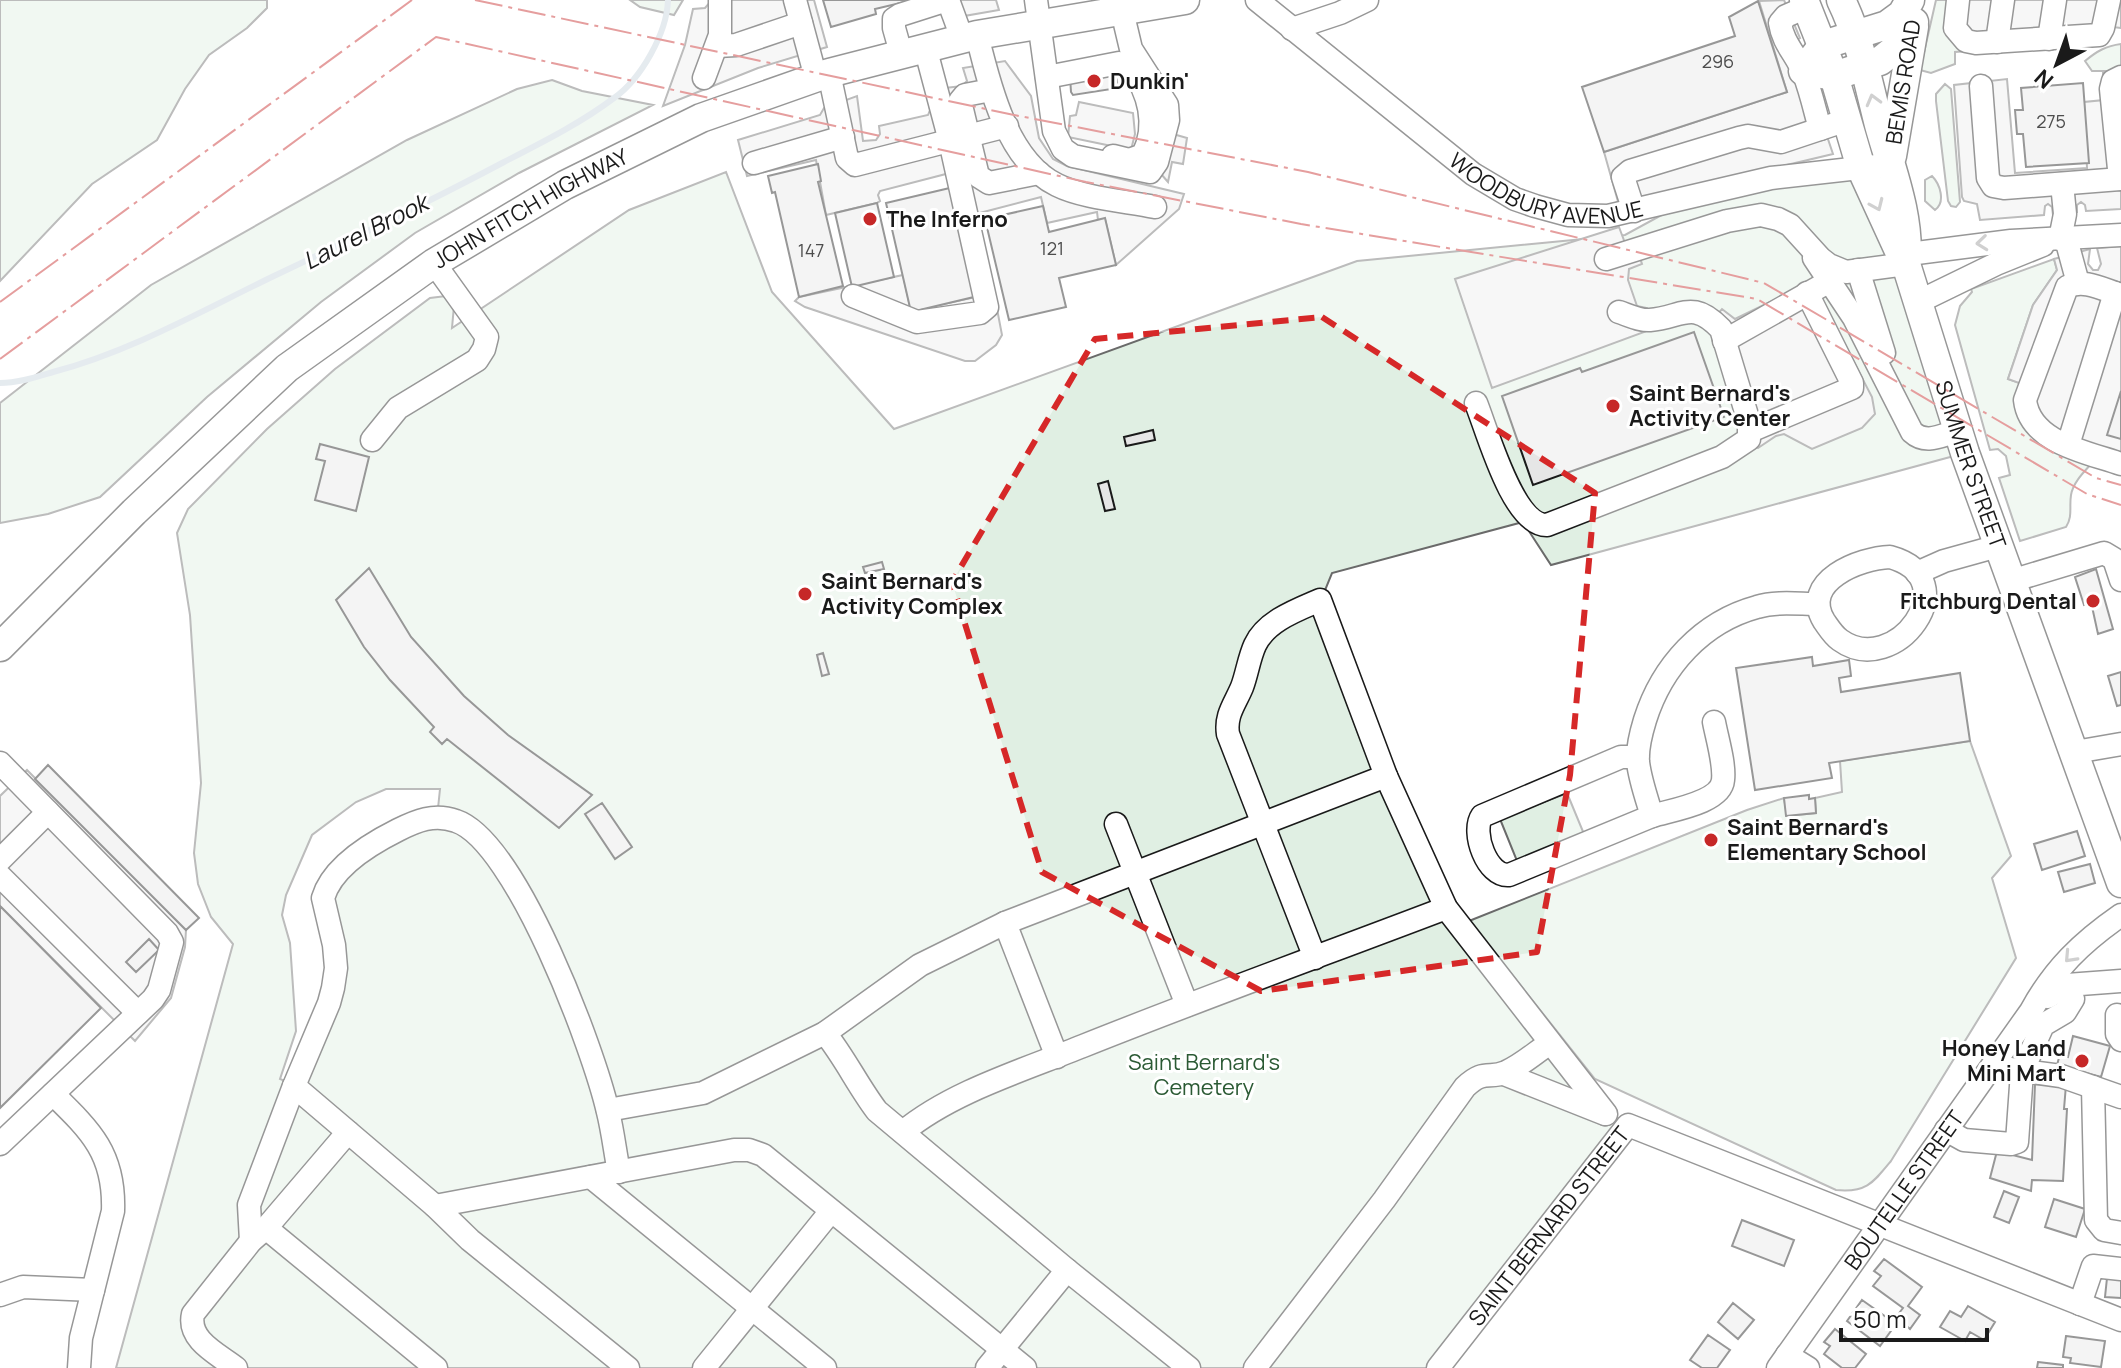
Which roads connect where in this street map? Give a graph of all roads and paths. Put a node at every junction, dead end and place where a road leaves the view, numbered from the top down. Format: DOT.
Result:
graph roads {
  1 [pos="720,0"];
  2 [pos="795,0"];
  3 [pos="948,0"];
  4 [pos="1185,0"];
  5 [pos="1257,0"];
  6 [pos="1367,0"];
  7 [pos="1841,0"];
  8 [pos="1958,0"];
  9 [pos="2003,0"];
  10 [pos="2055,0"];
  11 [pos="2109,0"];
  12 [pos="1806,3"];
  13 [pos="1913,7"];
  14 [pos="1091,8"];
  15 [pos="1122,11"];
  16 [pos="1038,12"];
  17 [pos="801,23"];
  18 [pos="1292,29"];
  19 [pos="1856,35"];
  20 [pos="969,36"];
  21 [pos="2049,39"];
  22 [pos="1997,42"];
  23 [pos="1823,45"];
  24 [pos="717,46"];
  25 [pos="913,50"];
  26 [pos="1133,52"];
  27 [pos="1864,66"];
  28 [pos="1046,71"];
  29 [pos="1803,71"];
  30 [pos="822,76"];
  31 [pos="1834,76"];
  32 [pos="2121,77"];
  33 [pos="704,78"];
  34 [pos="1981,86"];
  35 [pos="991,90"];
  36 [pos="1847,120"];
  37 [pos="1053,124"];
  38 [pos="1007,126"];
  39 [pos="1820,129"];
  40 [pos="843,137"];
  41 [pos="959,139"];
  42 [pos="754,163"];
  43 [pos="1890,165"];
  44 [pos="1861,168"];
  45 [pos="1039,173"];
  46 [pos="2120,179"];
  47 [pos="2062,184"];
  48 [pos="1155,207"];
  49 [pos="1634,211"];
  50 [pos="2121,235"];
  51 [pos="2063,239"];
  52 [pos="1905,258"];
  53 [pos="1606,259"];
  54 [pos="434,263"];
  55 [pos="1844,274"];
  56 [pos="2078,283"];
  57 [pos="1807,293"];
  58 [pos="2118,294"];
  59 [pos="853,296"];
  60 [pos="1918,302"];
  61 [pos="1619,312"];
  62 [pos="1724,341"];
  63 [pos="1476,403"];
  64 [pos="1900,407"];
  65 [pos="1750,431"];
  66 [pos="1958,431"];
  67 [pos="372,440"];
  68 [pos="2068,445"];
  69 [pos="2121,464"];
  70 [pos="1998,546"];
  71 [pos="1917,573"];
  72 [pos="2121,580"];
  73 [pos="2011,581"];
  74 [pos="1818,604"];
  75 [pos="0,647"];
  76 [pos="1714,722"];
  77 [pos="2121,744"];
  78 [pos="2075,752"];
  79 [pos="1638,757"];
  80 [pos="0,763"];
  81 [pos="1386,776"];
  82 [pos="48,812"];
  83 [pos="1652,816"];
  84 [pos="1116,824"];
  85 [pos="1264,824"];
  86 [pos="0,860"];
  87 [pos="1136,873"];
  88 [pos="0,876"];
  89 [pos="2121,883"];
  90 [pos="1446,908"];
  91 [pos="2121,915"];
  92 [pos="1005,923"];
  93 [pos="1315,958"];
  94 [pos="2121,981"];
  95 [pos="2073,999"];
  96 [pos="1187,1005"];
  97 [pos="138,1013"];
  98 [pos="2117,1015"];
  99 [pos="2039,1016"];
  100 [pos="825,1033"];
  101 [pos="2121,1040"];
  102 [pos="1550,1043"];
  103 [pos="1057,1057"];
  104 [pos="1996,1061"];
  105 [pos="2022,1072"];
  106 [pos="1504,1074"];
  107 [pos="294,1086"];
  108 [pos="2093,1087"];
  109 [pos="53,1094"];
  110 [pos="2121,1097"];
  111 [pos="608,1110"];
  112 [pos="1606,1114"];
  113 [pos="1628,1125"];
  114 [pos="1946,1130"];
  115 [pos="348,1132"];
  116 [pos="903,1132"];
  117 [pos="0,1144"];
  118 [pos="619,1172"];
  119 [pos="591,1177"];
  120 [pos="435,1206"];
  121 [pos="831,1211"];
  122 [pos="1878,1225"];
  123 [pos="2121,1233"];
  124 [pos="259,1235"];
  125 [pos="2121,1269"];
  126 [pos="1067,1270"];
  127 [pos="93,1290"];
  128 [pos="0,1295"];
  129 [pos="2080,1304"];
  130 [pos="752,1310"];
  131 [pos="2121,1320"];
  132 [pos="1002,1350"];
  133 [pos="1783,1361"];
  134 [pos="79,1368"];
  135 [pos="236,1368"];
  136 [pos="436,1368"];
  137 [pos="628,1368"];
  138 [pos="704,1368"];
  139 [pos="825,1368"];
  140 [pos="987,1368"];
  141 [pos="1025,1368"];
  142 [pos="1189,1368"];
  143 [pos="1255,1368"];
  144 [pos="1438,1368"];
  145 [pos="1808,1368"];
  1 -- 24 [label="street"];
  2 -- 17 [label="street"];
  3 -- 20 [label="street"];
  3 -- 25 [label="street"];
  4 -- 15 [label="main road, JOHN FITCH HIGHWAY"];
  5 -- 18 [label="street, WOODBURY AVENUE"];
  6 -- 18 [label="street"];
  7 -- 19 [label="main road, SUMMER STREET"];
  8 -- 22 [label="street"];
  9 -- 22 [label="street"];
  10 -- 21 [label="street"];
  11 -- 21 [label="street"];
  12 -- 23 [label="main road"];
  12 -- 29 [label="street"];
  13 -- 19 [label="main road, BEMIS ROAD"];
  13 -- 27 [label="main road"];
  13 -- 43 [label="main road, BEMIS ROAD"];
  14 -- 15 [label="main road, JOHN FITCH HIGHWAY"];
  14 -- 16 [label="main road, JOHN FITCH HIGHWAY"];
  15 -- 26 [label="street"];
  16 -- 20 [label="main road, JOHN FITCH HIGHWAY"];
  16 -- 28 [label="street"];
  17 -- 24 [label="street"];
  17 -- 30 [label="street"];
  18 -- 49 [label="street, WOODBURY AVENUE"];
  19 -- 23 [label="main road, BEMIS ROAD"];
  19 -- 27 [label="main road, SUMMER STREET"];
  20 -- 25 [label="main road, JOHN FITCH HIGHWAY"];
  20 -- 35 [label="street"];
  21 -- 22 [label="street"];
  23 -- 29 [label="main road"];
  23 -- 31 [label="main road"];
  24 -- 33 [label="street"];
  25 -- 30 [label="main road, JOHN FITCH HIGHWAY"];
  25 -- 41 [label="street"];
  26 -- 28 [label="street"];
  26 -- 37 [label="street"];
  27 -- 31 [label="main road"];
  43 -- 27 [label="main road, SUMMER STREET, one-way"];
  28 -- 37 [label="street"];
  28 -- 37 [label="street"];
  29 -- 31 [label="main road"];
  29 -- 39 [label="street"];
  30 -- 40 [label="street"];
  30 -- 54 [label="main road, JOHN FITCH HIGHWAY"];
  31 -- 36 [label="main road"];
  32 -- 46 [label="street"];
  34 -- 47 [label="street"];
  35 -- 38 [label="street"];
  35 -- 41 [label="street"];
  36 -- 39 [label="street"];
  36 -- 44 [label="main road"];
  38 -- 41 [label="street"];
  38 -- 45 [label="street"];
  39 -- 49 [label="street"];
  40 -- 41 [label="street"];
  40 -- 42 [label="street"];
  41 -- 45 [label="street"];
  41 -- 59 [label="street"];
  43 -- 44 [label="street, WOODBURY AVENUE"];
  43 -- 52 [label="main road, SUMMER STREET"];
  44 -- 49 [label="street, WOODBURY AVENUE"];
  44 -- 52 [label="main road, one-way"];
  45 -- 48 [label="street"];
  46 -- 47 [label="street"];
  47 -- 51 [label="street"];
  50 -- 51 [label="street"];
  51 -- 52 [label="street, one-way"];
  51 -- 56 [label="street"];
  51 -- 60 [label="street"];
  52 -- 55 [label="street"];
  52 -- 60 [label="main road, SUMMER STREET"];
  53 -- 55 [label="street"];
  54 -- 67 [label="street"];
  54 -- 75 [label="main road, JOHN FITCH HIGHWAY"];
  55 -- 57 [label="street"];
  55 -- 64 [label="street"];
  55 -- 64 [label="street"];
  56 -- 58 [label="street"];
  56 -- 68 [label="street"];
  57 -- 62 [label="street"];
  57 -- 65 [label="street"];
  58 -- 68 [label="street"];
  60 -- 66 [label="main road, SUMMER STREET"];
  61 -- 62 [label="street"];
  62 -- 65 [label="street"];
  63 -- 65 [label="street"];
  64 -- 66 [label="street"];
  66 -- 70 [label="main road, SUMMER STREET"];
  68 -- 69 [label="street"];
  70 -- 71 [label="street"];
  70 -- 73 [label="main road, SUMMER STREET"];
  71 -- 74 [label="street"];
  71 -- 74 [label="street"];
  72 -- 73 [label="street"];
  73 -- 78 [label="main road, SUMMER STREET"];
  74 -- 79 [label="street"];
  76 -- 83 [label="street"];
  77 -- 78 [label="street"];
  78 -- 89 [label="main road, SUMMER STREET"];
  79 -- 83 [label="street"];
  79 -- 83 [label="street"];
  80 -- 82 [label="street"];
  81 -- 85 [label="street"];
  81 -- 85 [label="street"];
  81 -- 90 [label="street"];
  82 -- 86 [label="street"];
  82 -- 97 [label="street"];
  84 -- 87 [label="street"];
  85 -- 87 [label="street"];
  85 -- 93 [label="street"];
  87 -- 92 [label="street"];
  87 -- 96 [label="street"];
  88 -- 97 [label="street"];
  90 -- 93 [label="street"];
  90 -- 102 [label="street"];
  91 -- 99 [label="street, BOUTELLE STREET, one-way"];
  92 -- 100 [label="street"];
  92 -- 103 [label="street"];
  93 -- 96 [label="street"];
  94 -- 99 [label="street, BOUTELLE STREET"];
  95 -- 99 [label="street"];
  96 -- 103 [label="street"];
  97 -- 109 [label="street"];
  98 -- 101 [label="street"];
  99 -- 104 [label="street, BOUTELLE STREET"];
  99 -- 105 [label="street"];
  100 -- 111 [label="street"];
  100 -- 116 [label="street"];
  102 -- 106 [label="street"];
  102 -- 112 [label="street"];
  103 -- 116 [label="street"];
  104 -- 105 [label="street"];
  104 -- 114 [label="street, BOUTELLE STREET"];
  105 -- 108 [label="street"];
  105 -- 114 [label="street"];
  106 -- 112 [label="street"];
  106 -- 143 [label="street"];
  107 -- 111 [label="street"];
  107 -- 115 [label="street"];
  107 -- 124 [label="street"];
  108 -- 110 [label="street"];
  108 -- 123 [label="street"];
  109 -- 117 [label="street"];
  109 -- 127 [label="street"];
  111 -- 118 [label="street"];
  112 -- 113 [label="street"];
  113 -- 122 [label="street, SAINT BERNARD STREET"];
  113 -- 144 [label="street, SAINT BERNARD STREET"];
  114 -- 122 [label="street, BOUTELLE STREET"];
  115 -- 120 [label="street"];
  115 -- 124 [label="street"];
  116 -- 126 [label="street"];
  118 -- 119 [label="street"];
  118 -- 121 [label="street"];
  119 -- 120 [label="street"];
  119 -- 130 [label="street"];
  120 -- 137 [label="street"];
  121 -- 130 [label="street"];
  121 -- 132 [label="street"];
  122 -- 129 [label="street, SAINT BERNARD STREET"];
  122 -- 133 [label="street, BOUTELLE STREET"];
  124 -- 135 [label="street"];
  124 -- 136 [label="street"];
  125 -- 129 [label="street"];
  126 -- 132 [label="street"];
  126 -- 142 [label="street"];
  127 -- 128 [label="street"];
  127 -- 134 [label="street"];
  129 -- 131 [label="street, SAINT BERNARD STREET"];
  130 -- 138 [label="street"];
  130 -- 139 [label="street"];
  132 -- 140 [label="street"];
  132 -- 141 [label="street"];
  133 -- 145 [label="street"];
}
